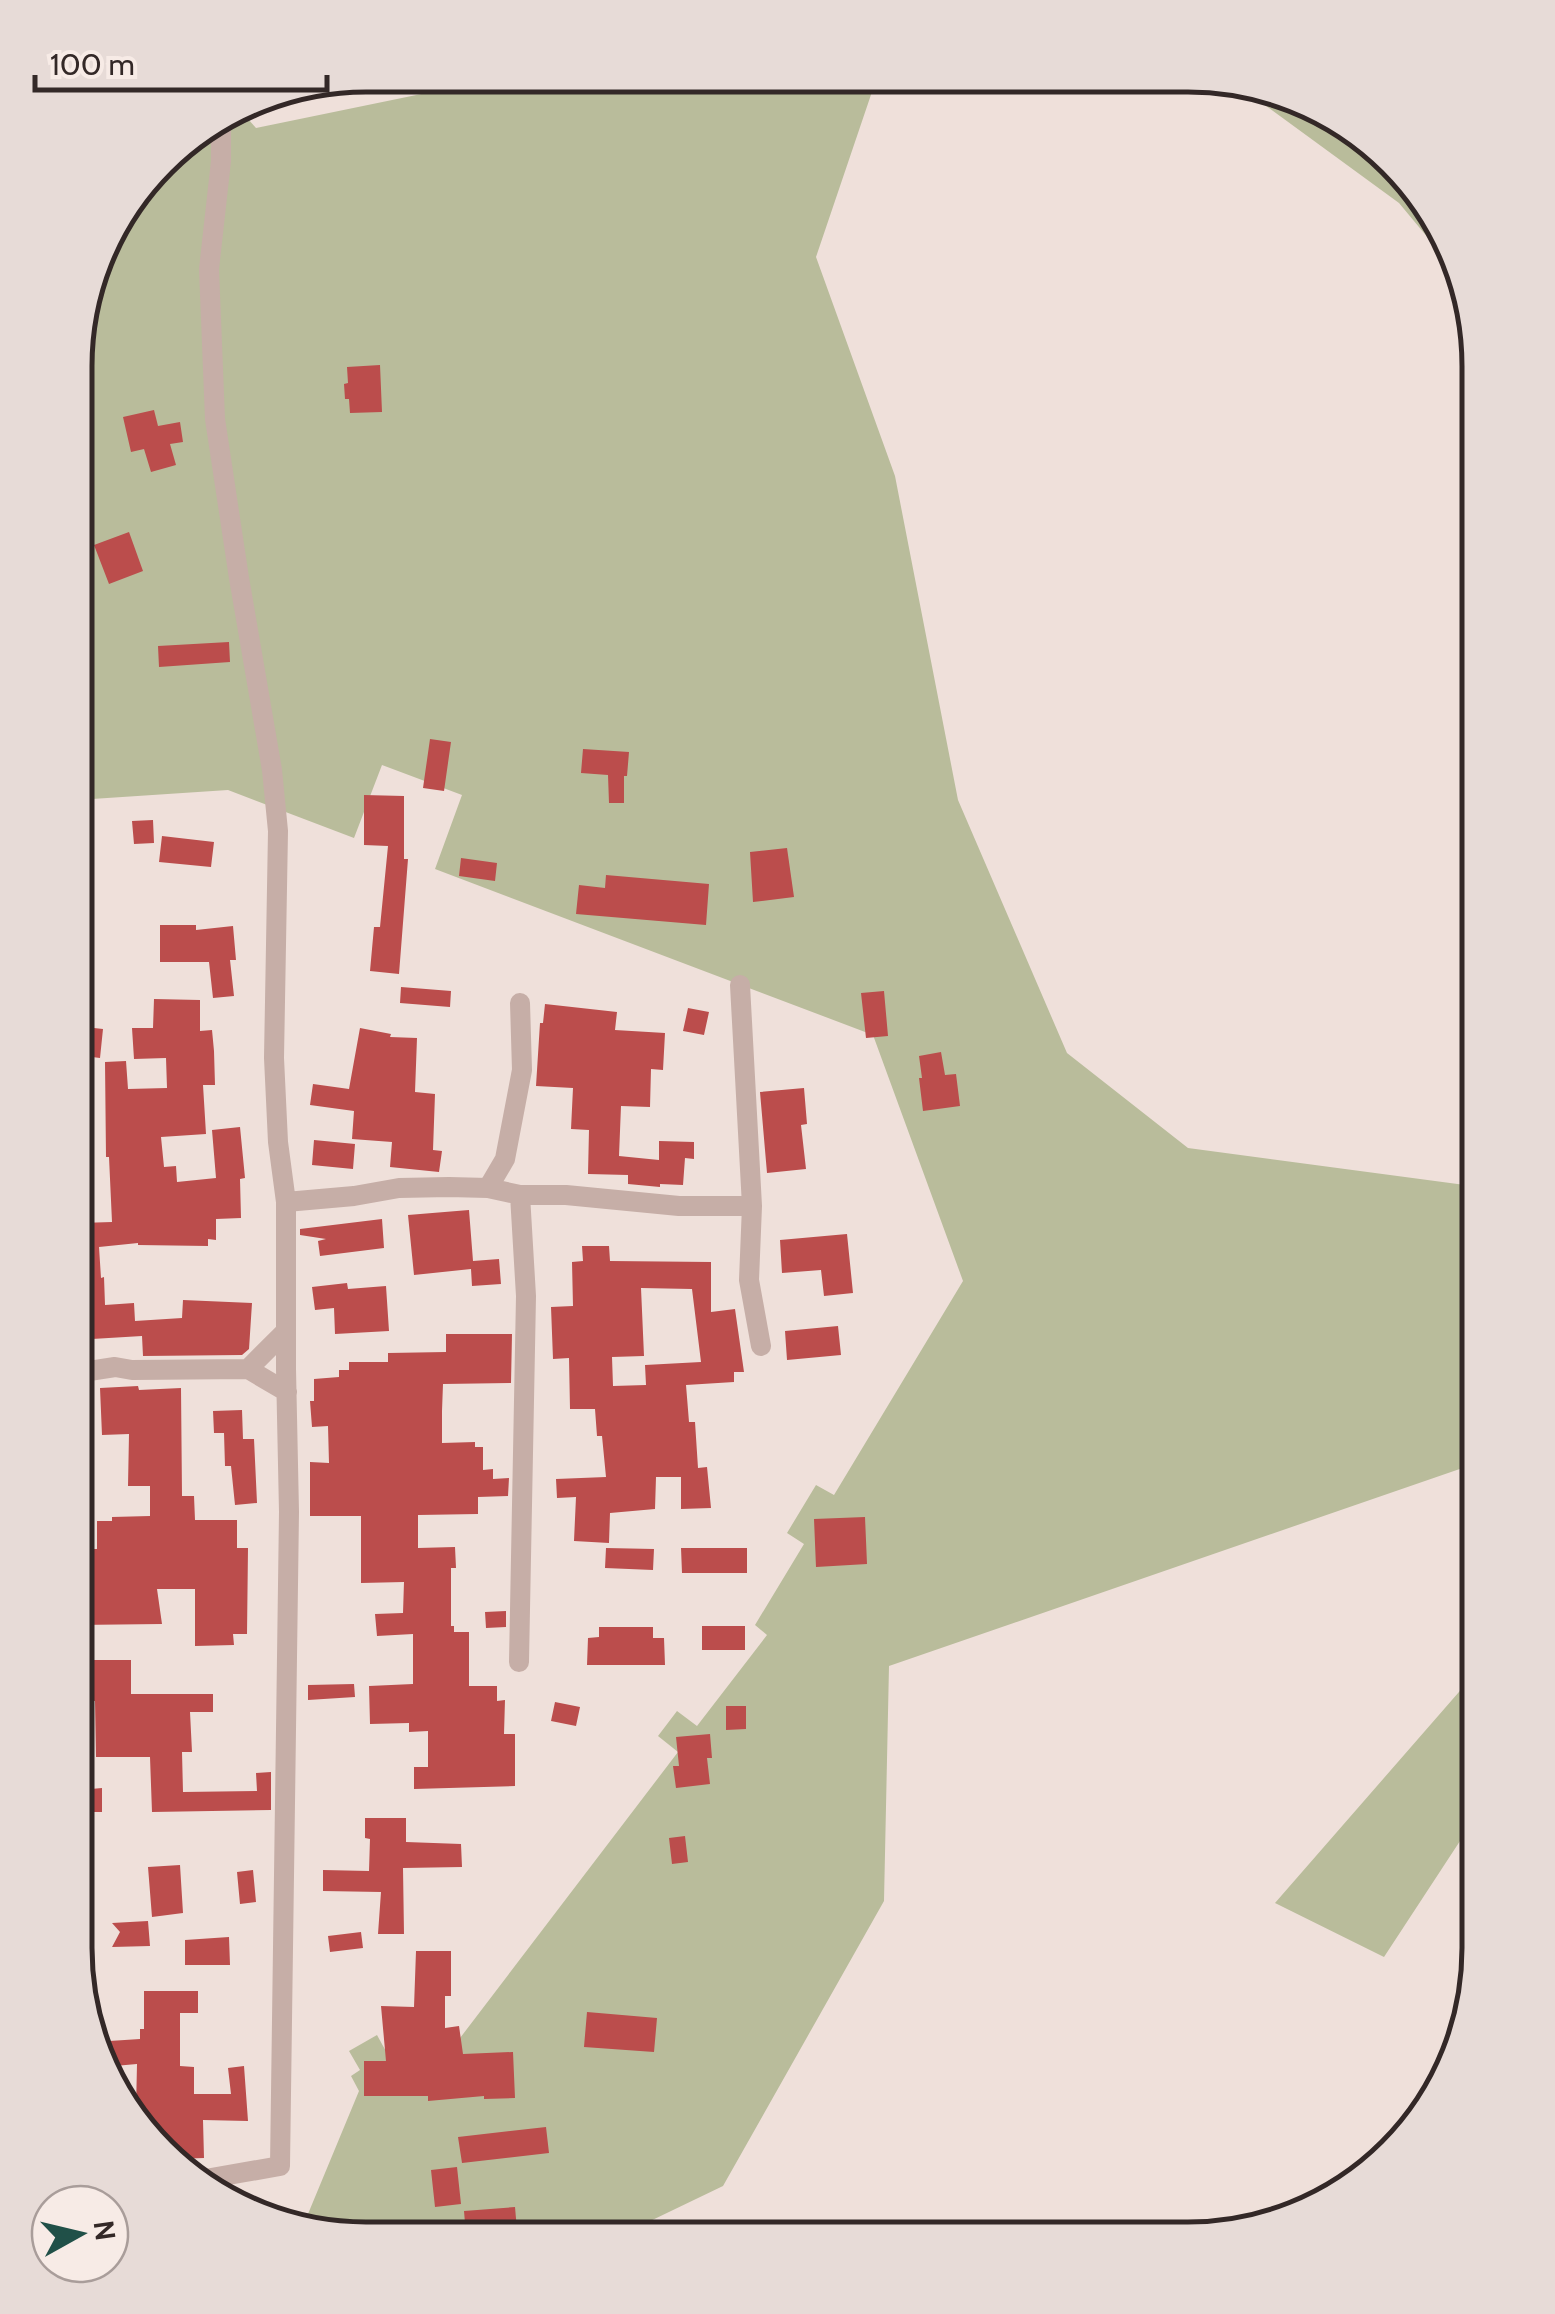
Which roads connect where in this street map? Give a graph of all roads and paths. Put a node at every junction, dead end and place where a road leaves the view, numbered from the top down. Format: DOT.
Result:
graph roads {
  1 [pos="221,135"];
  2 [pos="740,985"];
  3 [pos="520,1003"];
  4 [pos="488,1188"];
  5 [pos="520,1195"];
  6 [pos="286,1202"];
  7 [pos="752,1206"];
  8 [pos="286,1331"];
  9 [pos="761,1346"];
  10 [pos="248,1369"];
  11 [pos="92,1371"];
  12 [pos="287,1392"];
  13 [pos="519,1662"];
  14 [pos="218,2177"];
  1 -- 6 [label="street"];
  2 -- 7 [label="street"];
  3 -- 4 [label="street"];
  4 -- 5 [label="street"];
  4 -- 6 [label="street"];
  5 -- 7 [label="street"];
  5 -- 13 [label="street"];
  6 -- 8 [label="street"];
  7 -- 9 [label="street"];
  8 -- 10 [label="street"];
  8 -- 12 [label="street"];
  10 -- 11 [label="street"];
  10 -- 12 [label="street"];
  12 -- 14 [label="street"];
}
